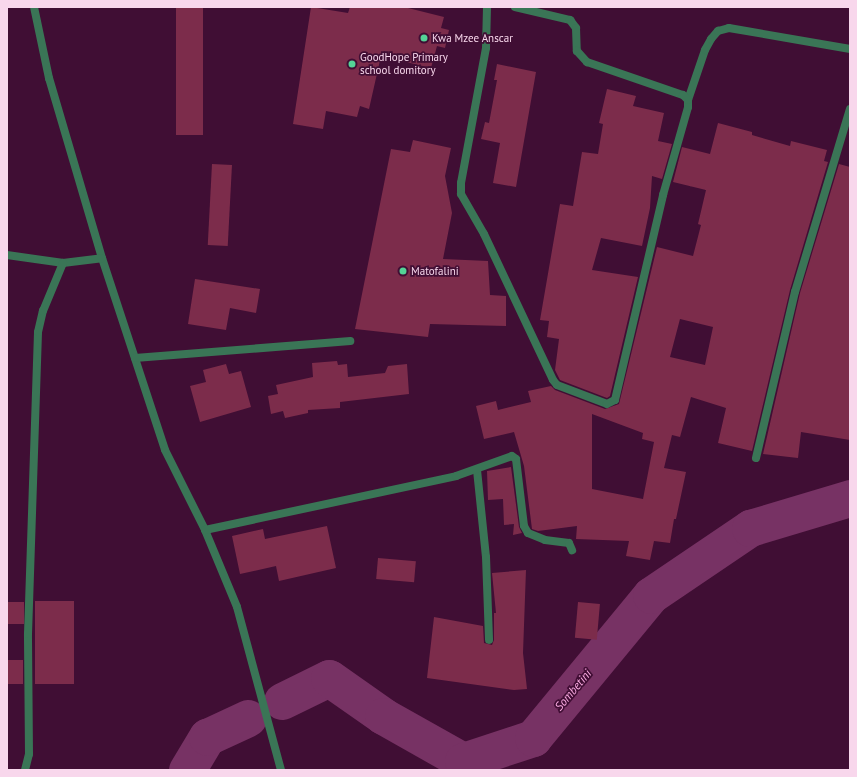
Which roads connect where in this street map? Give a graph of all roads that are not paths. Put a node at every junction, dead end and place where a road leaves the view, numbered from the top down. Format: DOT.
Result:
graph roads {
  1 [pos="34,7"];
  2 [pos="487,7"];
  3 [pos="515,7"];
  4 [pos="850,49"];
  5 [pos="688,100"];
  6 [pos="850,109"];
  7 [pos="7,255"];
  8 [pos="102,258"];
  9 [pos="63,263"];
  10 [pos="350,341"];
  11 [pos="135,358"];
  12 [pos="756,458"];
  13 [pos="477,470"];
  14 [pos="205,530"];
  15 [pos="572,550"];
  16 [pos="489,640"];
  17 [pos="25,770"];
  18 [pos="281,770"];
  1 -- 8 [label="street"];
  2 -- 5 [label="street"];
  3 -- 5 [label="street"];
  4 -- 5 [label="street"];
  6 -- 12 [label="street"];
  7 -- 9 [label="street"];
  8 -- 9 [label="street"];
  8 -- 11 [label="street"];
  9 -- 17 [label="street"];
  10 -- 11 [label="street"];
  11 -- 14 [label="street"];
  13 -- 14 [label="street"];
  13 -- 15 [label="street"];
  13 -- 16 [label="street"];
  14 -- 18 [label="street"];
}
